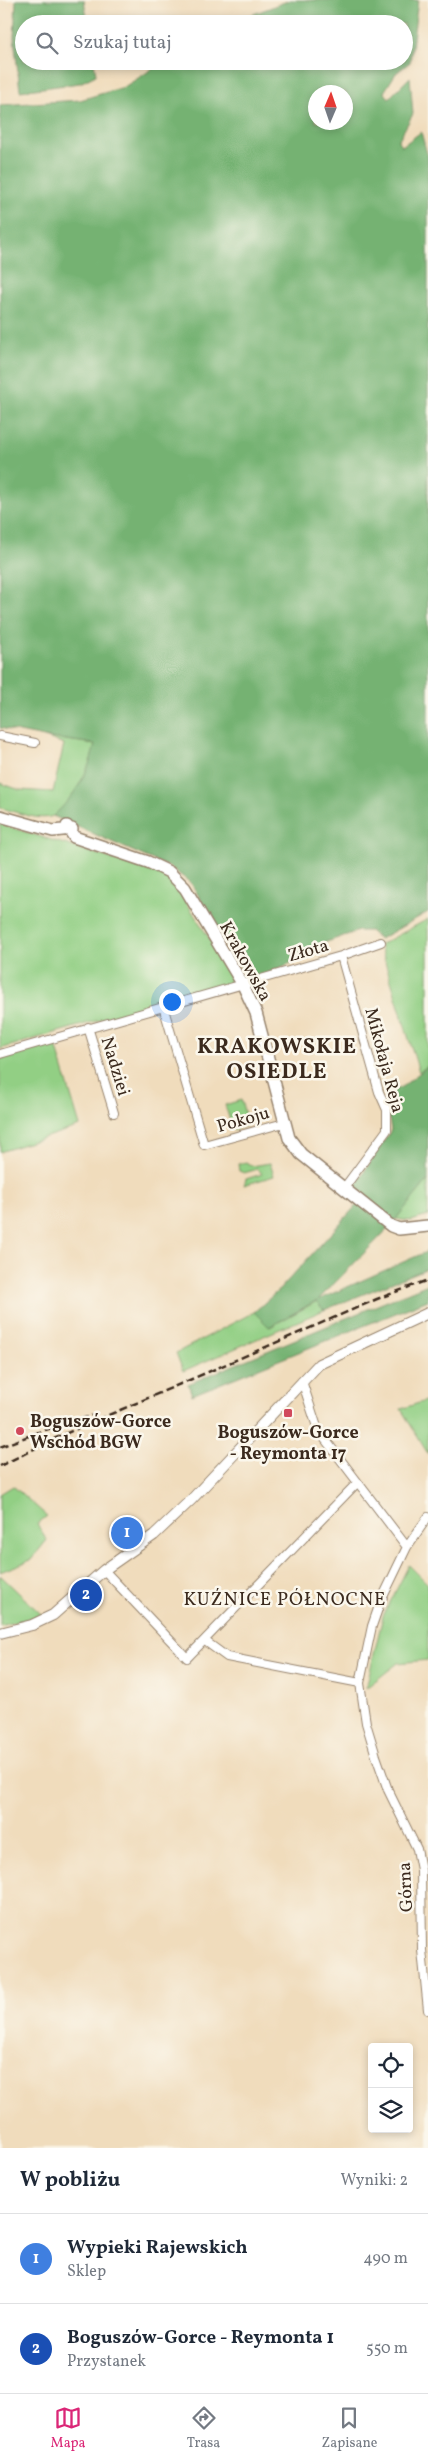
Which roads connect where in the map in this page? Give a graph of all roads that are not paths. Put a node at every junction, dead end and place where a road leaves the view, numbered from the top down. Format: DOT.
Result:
graph roads {
  1 [pos="0,736"];
  2 [pos="35,743"];
  3 [pos="0,816"];
  4 [pos="381,942"];
  5 [pos="342,956"];
  6 [pos="243,984"];
  7 [pos="163,1006"];
  8 [pos="88,1027"];
  9 [pos="0,1054"];
  10 [pos="114,1113"];
  11 [pos="284,1123"];
  12 [pos="347,1190"];
  13 [pos="428,1226"];
  14 [pos="428,1313"];
  15 [pos="302,1381"];
  16 [pos="357,1483"];
  17 [pos="428,1517"];
  18 [pos="407,1547"];
  19 [pos="104,1570"];
  20 [pos="0,1633"];
  21 [pos="205,1641"];
  22 [pos="360,1683"];
  23 [pos="428,2010"];
  1 -- 2 [label="street"];
  3 -- 6 [label="main road, Krakowska"];
  4 -- 5 [label="street, Złota"];
  5 -- 6 [label="street, Złota"];
  5 -- 12 [label="street, Mikołaja Reja"];
  6 -- 7 [label="street, Złota"];
  6 -- 11 [label="main road, Krakowska"];
  7 -- 8 [label="street, Złota"];
  7 -- 11 [label="street, Pokoju"];
  8 -- 9 [label="street, Złota"];
  8 -- 10 [label="street, Nadziei"];
  11 -- 12 [label="main road, Krakowska"];
  12 -- 13 [label="main road, Krakowska"];
  14 -- 15 [label="street"];
  15 -- 16 [label="street"];
  15 -- 19 [label="street"];
  16 -- 18 [label="street"];
  16 -- 21 [label="street"];
  17 -- 18 [label="street"];
  18 -- 22 [label="street"];
  19 -- 20 [label="street"];
  19 -- 21 [label="street"];
  21 -- 22 [label="street"];
  22 -- 23 [label="street, Górna"];
}
